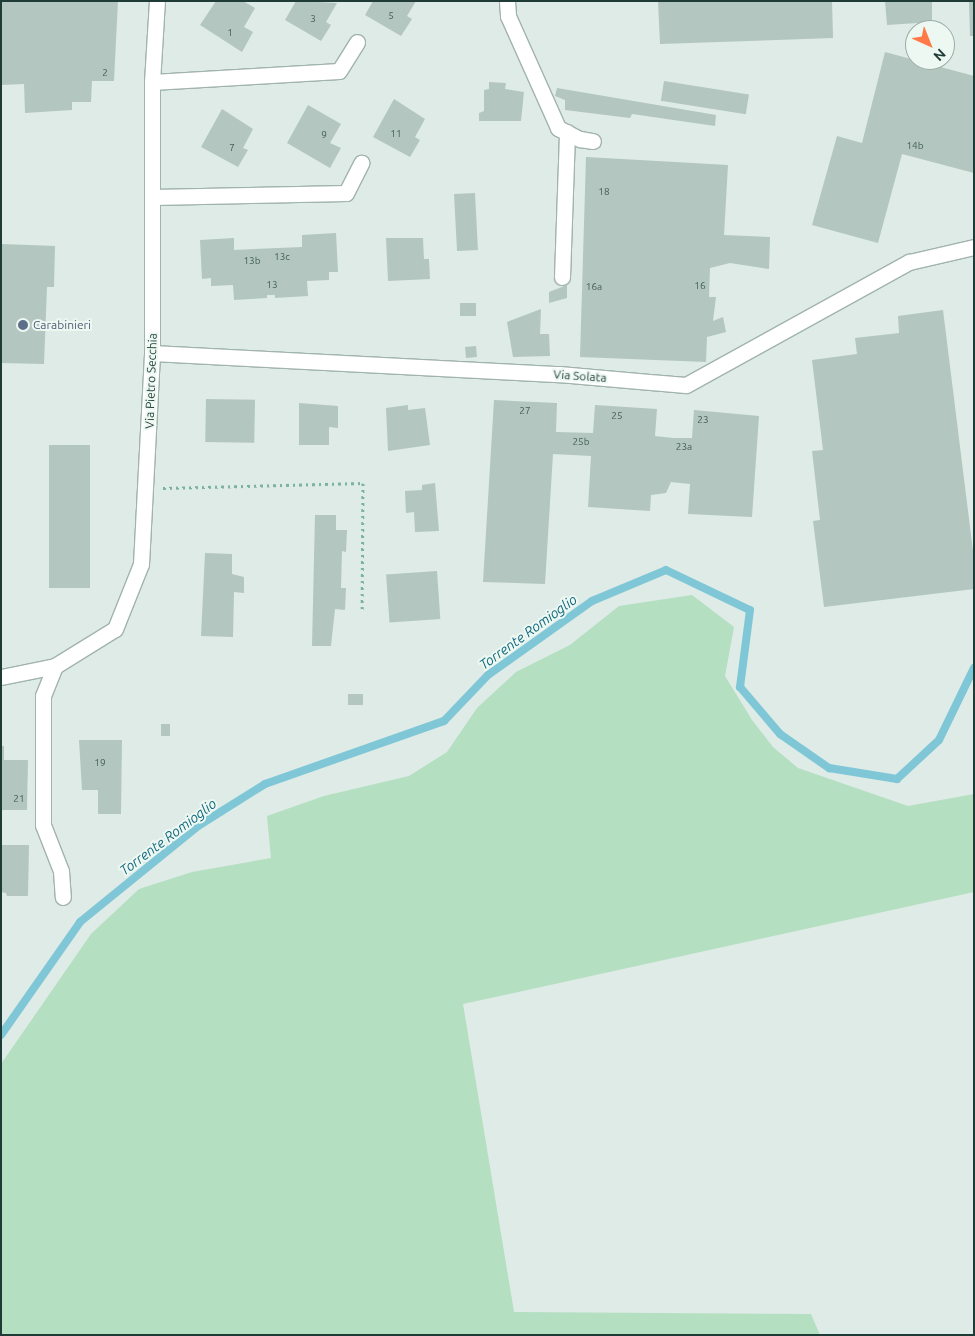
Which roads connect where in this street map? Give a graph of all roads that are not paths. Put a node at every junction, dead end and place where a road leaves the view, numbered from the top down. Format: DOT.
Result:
graph roads {
  1 [pos="157,1"];
  2 [pos="508,1"];
  3 [pos="357,42"];
  4 [pos="152,82"];
  5 [pos="567,132"];
  6 [pos="593,141"];
  7 [pos="361,163"];
  8 [pos="153,197"];
  9 [pos="974,247"];
  10 [pos="562,277"];
  11 [pos="152,353"];
  12 [pos="54,666"];
  13 [pos="1,677"];
  14 [pos="63,897"];
  1 -- 4 [label="street, Via Pietro Secchia"];
  2 -- 5 [label="street"];
  3 -- 4 [label="street"];
  4 -- 8 [label="street, Via Pietro Secchia"];
  5 -- 6 [label="street"];
  5 -- 10 [label="street"];
  7 -- 8 [label="street"];
  8 -- 11 [label="street, Via Pietro Secchia"];
  9 -- 11 [label="street, Via Solata"];
  11 -- 12 [label="street, Via Pietro Secchia"];
  12 -- 13 [label="street, Via Pietro Secchia"];
  12 -- 14 [label="street"];
}
